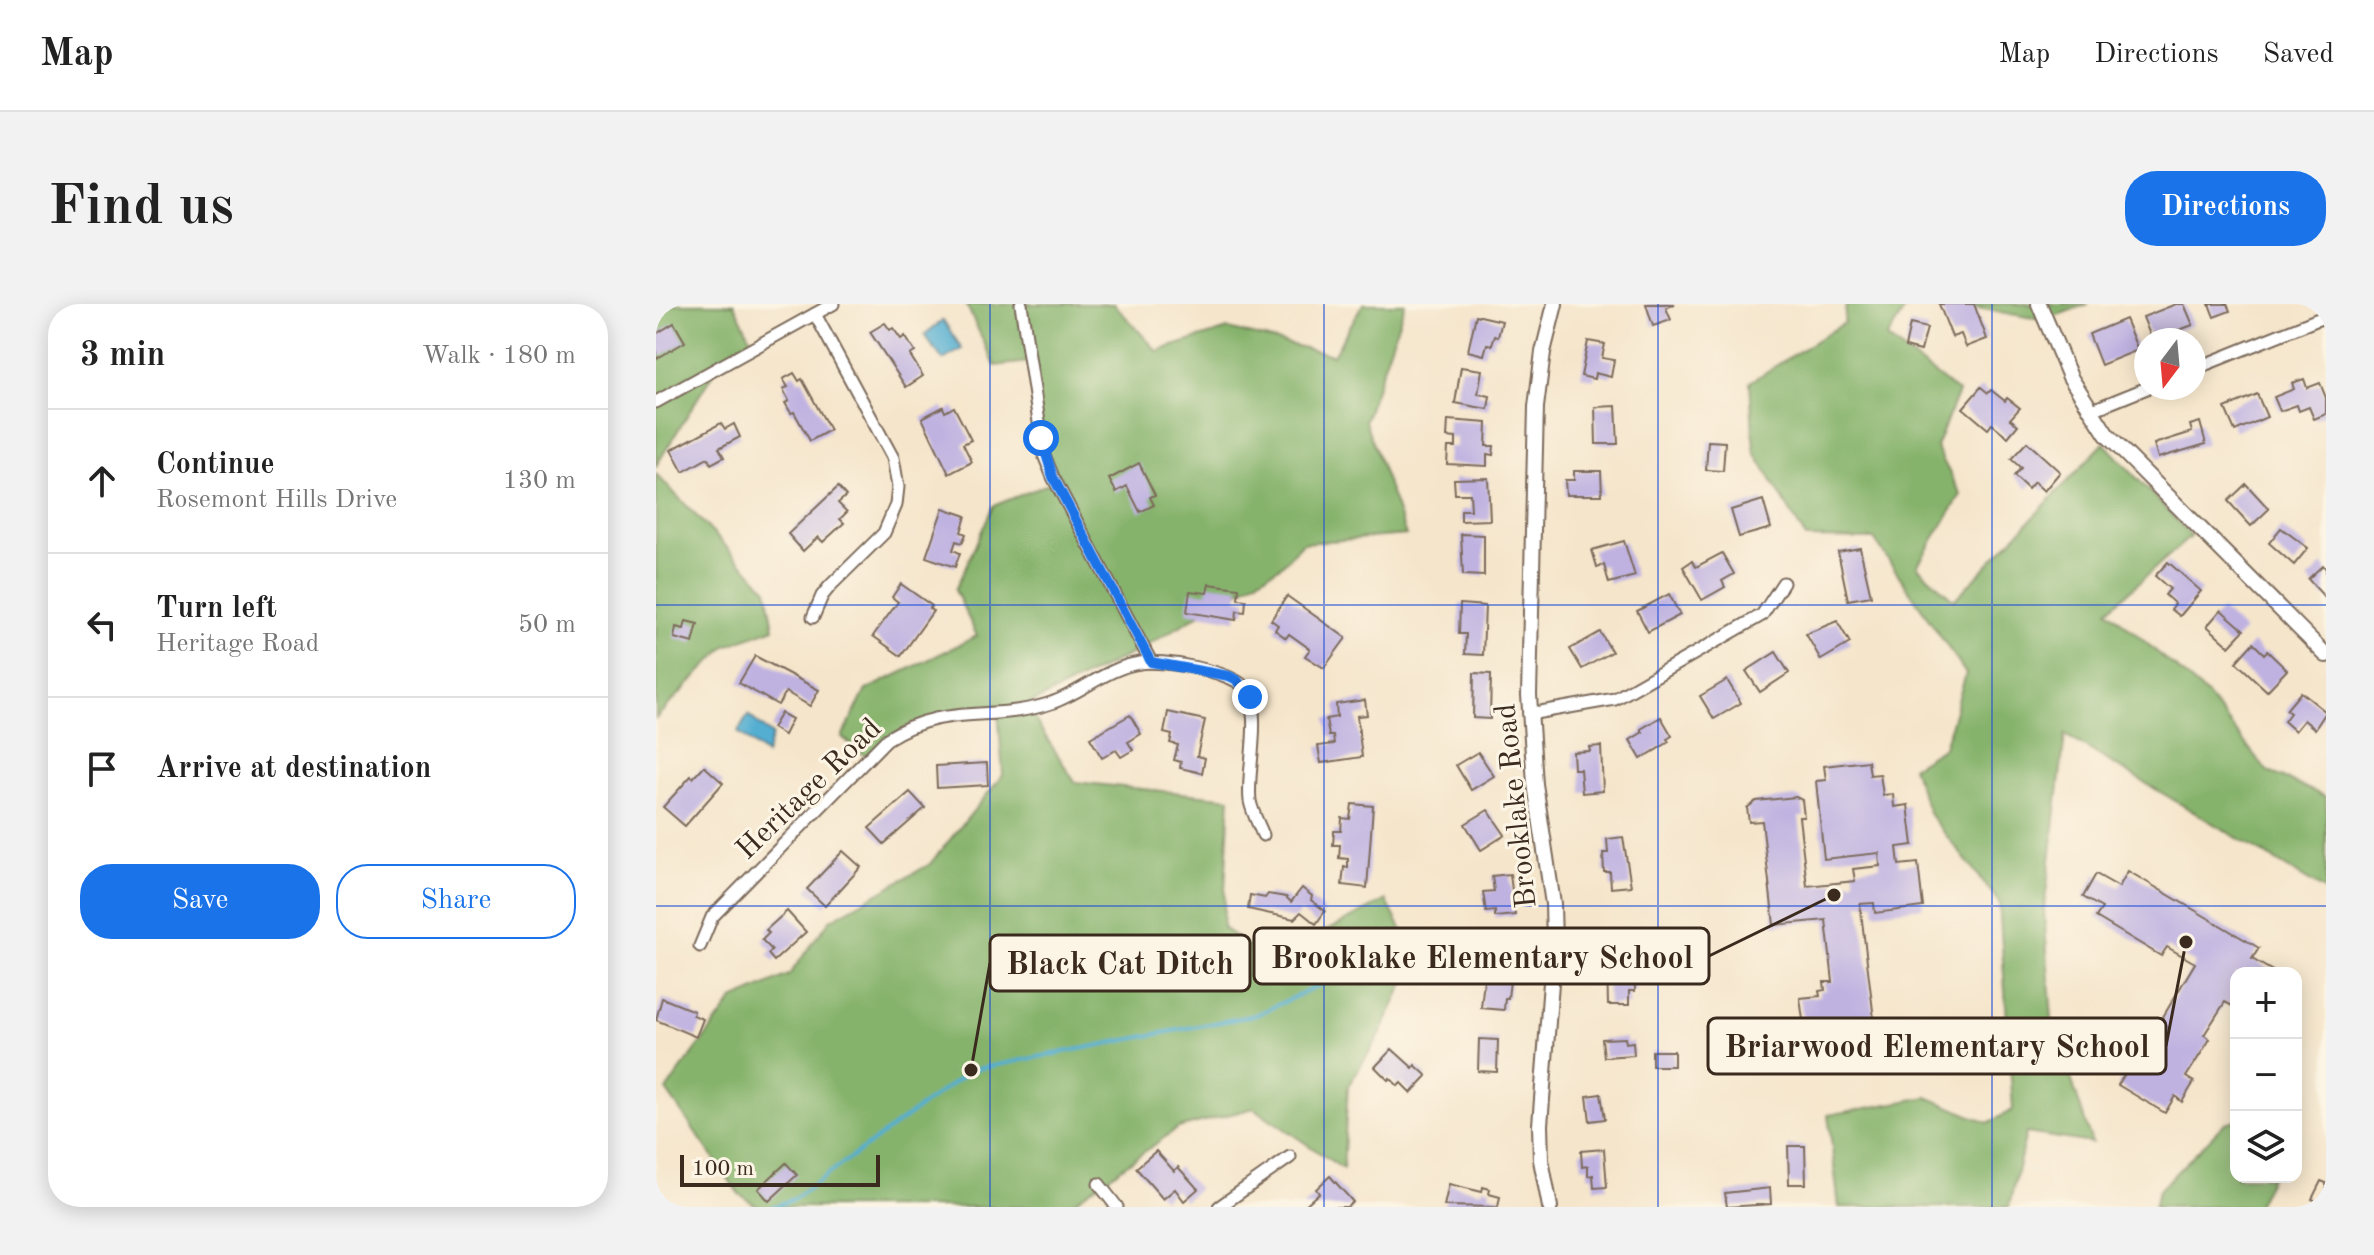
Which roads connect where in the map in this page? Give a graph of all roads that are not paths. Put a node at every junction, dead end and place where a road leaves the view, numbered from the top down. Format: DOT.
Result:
graph roads {
  1 [pos="833,304"];
  2 [pos="1021,304"];
  3 [pos="1555,304"];
  4 [pos="2039,304"];
  5 [pos="815,314"];
  6 [pos="2326,316"];
  7 [pos="2206,364"];
  8 [pos="2134,393"];
  9 [pos="656,402"];
  10 [pos="2090,411"];
  11 [pos="1783,583"];
  12 [pos="813,617"];
  13 [pos="2326,655"];
  14 [pos="1151,662"];
  15 [pos="1529,714"];
  16 [pos="1263,835"];
  17 [pos="700,946"];
  18 [pos="1290,1157"];
  19 [pos="1099,1184"];
  20 [pos="1117,1207"];
  21 [pos="1219,1207"];
  22 [pos="1550,1207"];
  1 -- 5 [label="street"];
  2 -- 14 [label="street"];
  3 -- 15 [label="street, Brooklake Road"];
  4 -- 10 [label="street"];
  5 -- 9 [label="street"];
  5 -- 12 [label="street"];
  6 -- 7 [label="street"];
  8 -- 10 [label="street"];
  10 -- 13 [label="street"];
  11 -- 15 [label="street"];
  14 -- 16 [label="street, Heritage Road"];
  14 -- 17 [label="street, Heritage Road"];
  15 -- 22 [label="street, Brooklake Road"];
  18 -- 21 [label="street"];
  19 -- 20 [label="street"];
}
